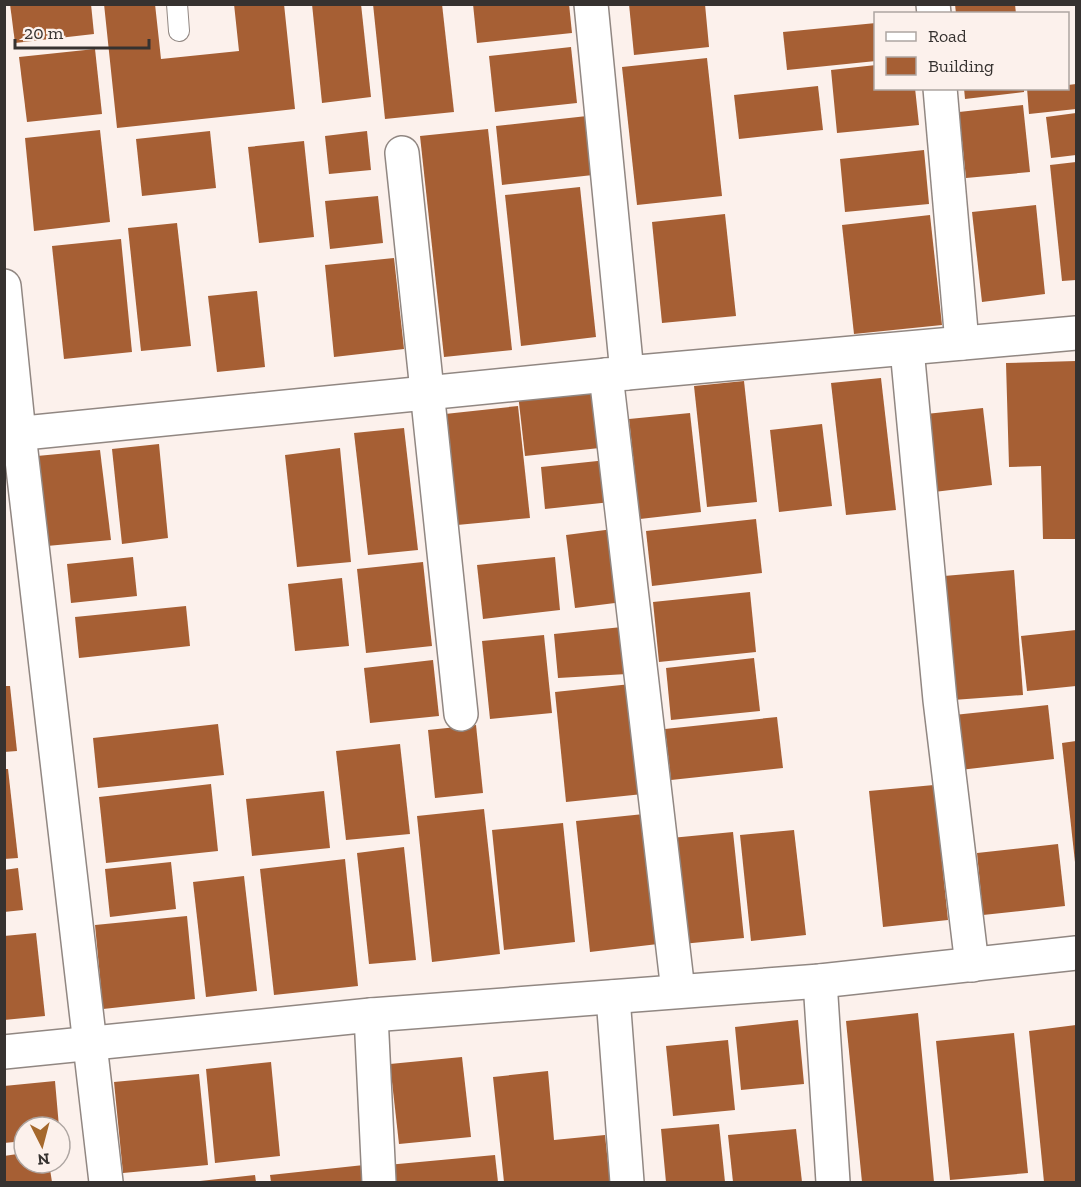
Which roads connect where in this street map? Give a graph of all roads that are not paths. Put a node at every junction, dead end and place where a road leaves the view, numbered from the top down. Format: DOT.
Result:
graph roads {
  1 [pos="177,4"];
  2 [pos="591,4"];
  3 [pos="179,31"];
  4 [pos="940,90"];
  5 [pos="402,153"];
  6 [pos="4,286"];
  7 [pos="1077,333"];
  8 [pos="962,343"];
  9 [pos="907,349"];
  10 [pos="616,374"];
  11 [pos="429,393"];
  12 [pos="12,435"];
  13 [pos="461,714"];
  14 [pos="1077,953"];
  15 [pos="972,965"];
  16 [pos="820,981"];
  17 [pos="678,991"];
  18 [pos="613,997"];
  19 [pos="371,1015"];
  20 [pos="89,1045"];
  21 [pos="4,1052"];
  22 [pos="106,1182"];
  23 [pos="379,1182"];
  24 [pos="627,1182"];
  25 [pos="833,1182"];
  1 -- 3 [label="lane"];
  2 -- 10 [label="street"];
  4 -- 8 [label="street"];
  5 -- 11 [label="street"];
  6 -- 12 [label="street"];
  7 -- 8 [label="street"];
  8 -- 9 [label="street"];
  9 -- 10 [label="street"];
  9 -- 15 [label="street"];
  10 -- 11 [label="street"];
  10 -- 17 [label="street"];
  11 -- 12 [label="street"];
  11 -- 13 [label="street"];
  12 -- 20 [label="street"];
  14 -- 15 [label="street"];
  15 -- 16 [label="street"];
  16 -- 17 [label="street"];
  16 -- 25 [label="street"];
  17 -- 18 [label="street"];
  18 -- 19 [label="street"];
  18 -- 24 [label="street"];
  19 -- 20 [label="street"];
  19 -- 23 [label="street"];
  20 -- 21 [label="street"];
  20 -- 22 [label="street"];
}
